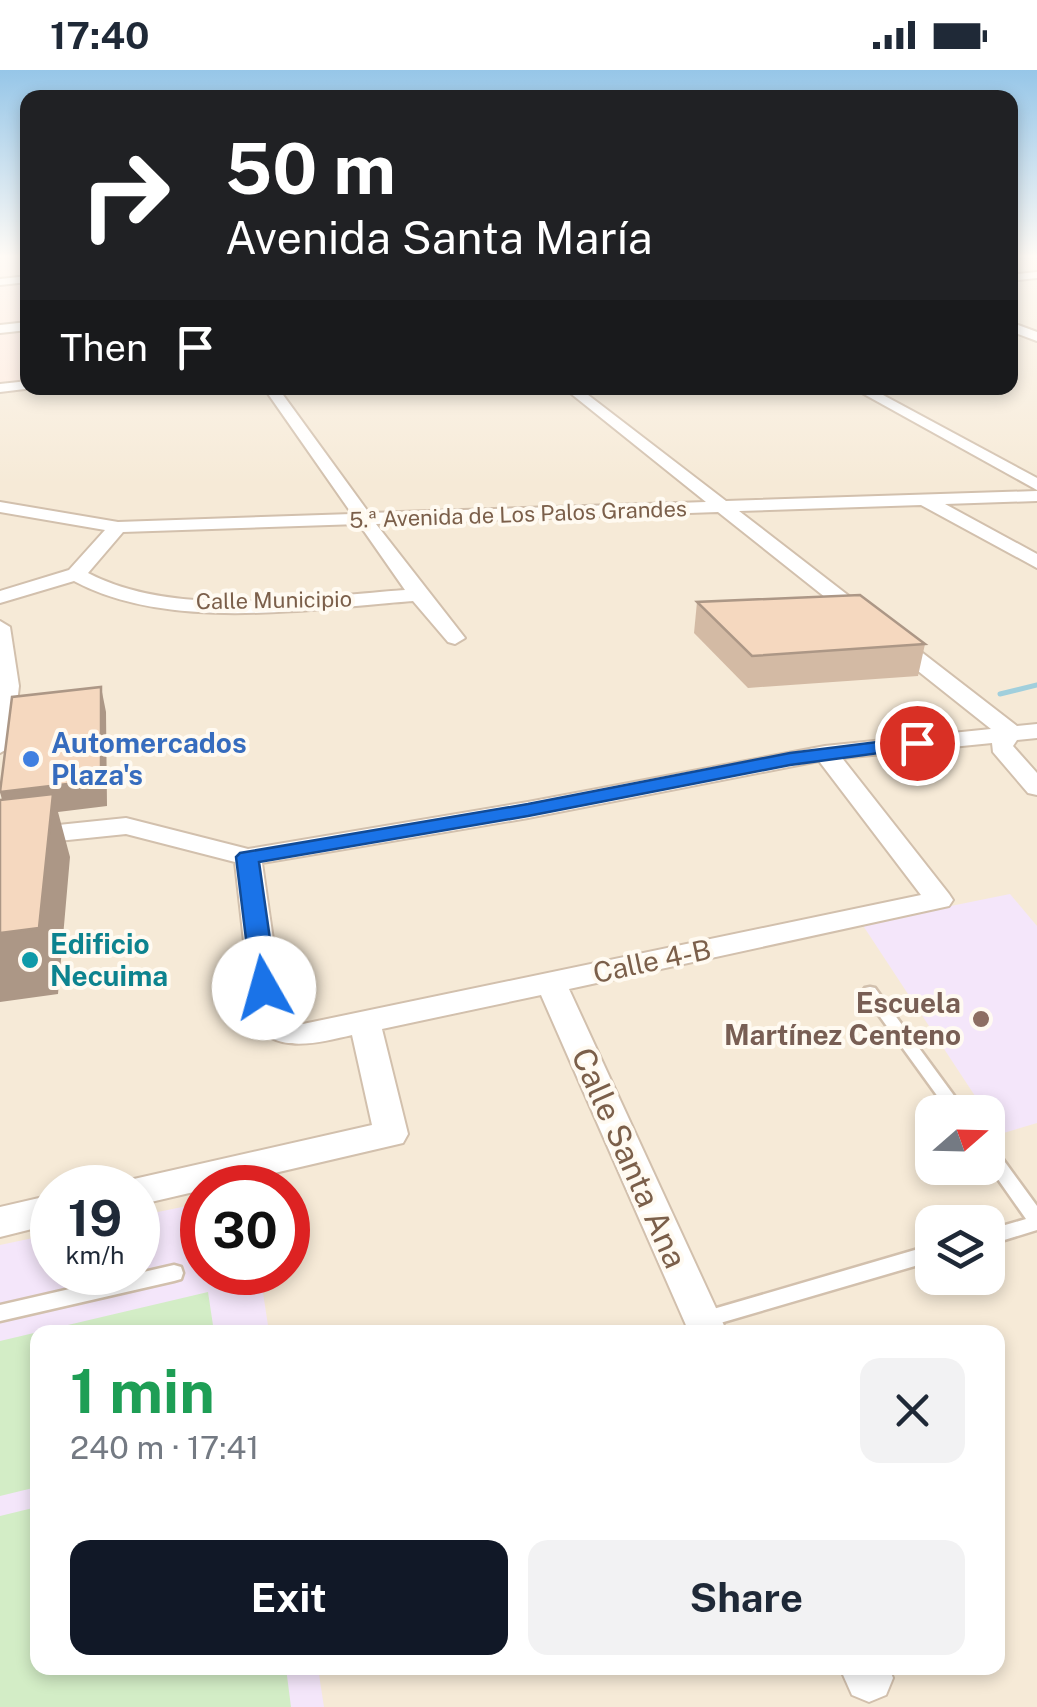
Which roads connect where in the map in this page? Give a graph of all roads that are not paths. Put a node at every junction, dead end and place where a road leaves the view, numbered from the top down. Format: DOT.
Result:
graph roads {
  1 [pos="275,395"];
  2 [pos="580,395"];
  3 [pos="873,395"];
  4 [pos="1037,484"];
  5 [pos="1037,496"];
  6 [pos="926,501"];
  7 [pos="0,508"];
  8 [pos="726,508"];
  9 [pos="363,519"];
  10 [pos="118,526"];
  11 [pos="1037,562"];
  12 [pos="76,574"];
  13 [pos="418,595"];
  14 [pos="0,597"];
  15 [pos="0,626"];
  16 [pos="454,638"];
  17 [pos="1037,731"];
  18 [pos="1010,732"];
  19 [pos="0,746"];
  20 [pos="825,754"];
  21 [pos="1037,788"];
  22 [pos="0,839"];
  23 [pos="248,857"];
  24 [pos="550,983"];
  25 [pos="870,992"];
  26 [pos="366,1022"];
  27 [pos="946,1095"];
  28 [pos="1005,1176"];
  29 [pos="160,1186"];
  30 [pos="30,1215"];
  31 [pos="0,1222"];
  32 [pos="1037,1222"];
  33 [pos="1005,1232"];
  34 [pos="915,1258"];
  35 [pos="174,1273"];
  36 [pos="0,1313"];
  37 [pos="705,1325"];
  38 [pos="708,1325"];
  1 -- 9 [label="street"];
  2 -- 8 [label="street"];
  3 -- 4 [label="street"];
  5 -- 6 [label="street, 5.ª Avenida de Los Palos Grandes"];
  6 -- 8 [label="street, 5.ª Avenida de Los Palos Grandes"];
  6 -- 11 [label="street"];
  7 -- 10 [label="street, 5.ª Avenida de Los Palos Grandes"];
  8 -- 9 [label="street, 5.ª Avenida de Los Palos Grandes"];
  8 -- 18 [label="street"];
  9 -- 10 [label="street, 5.ª Avenida de Los Palos Grandes"];
  9 -- 13 [label="street"];
  10 -- 12 [label="street"];
  12 -- 13 [label="street, Calle Municipio"];
  12 -- 14 [label="street"];
  13 -- 16 [label="street"];
  15 -- 19 [label="street"];
  17 -- 18 [label="street"];
  18 -- 20 [label="street"];
  18 -- 21 [label="street"];
  20 -- 23 [label="street"];
  20 -- 24 [label="street, Calle 4-B"];
  22 -- 23 [label="street"];
  23 -- 26 [label="street, Calle 4-B"];
  24 -- 26 [label="street, Calle 4-B"];
  24 -- 37 [label="street, Calle Santa Ana"];
  25 -- 27 [label="lane"];
  26 -- 29 [label="street"];
  28 -- 32 [label="lane"];
  30 -- 31 [label="street"];
  32 -- 33 [label="lane"];
  34 -- 38 [label="lane"];
  35 -- 36 [label="lane"];
}
